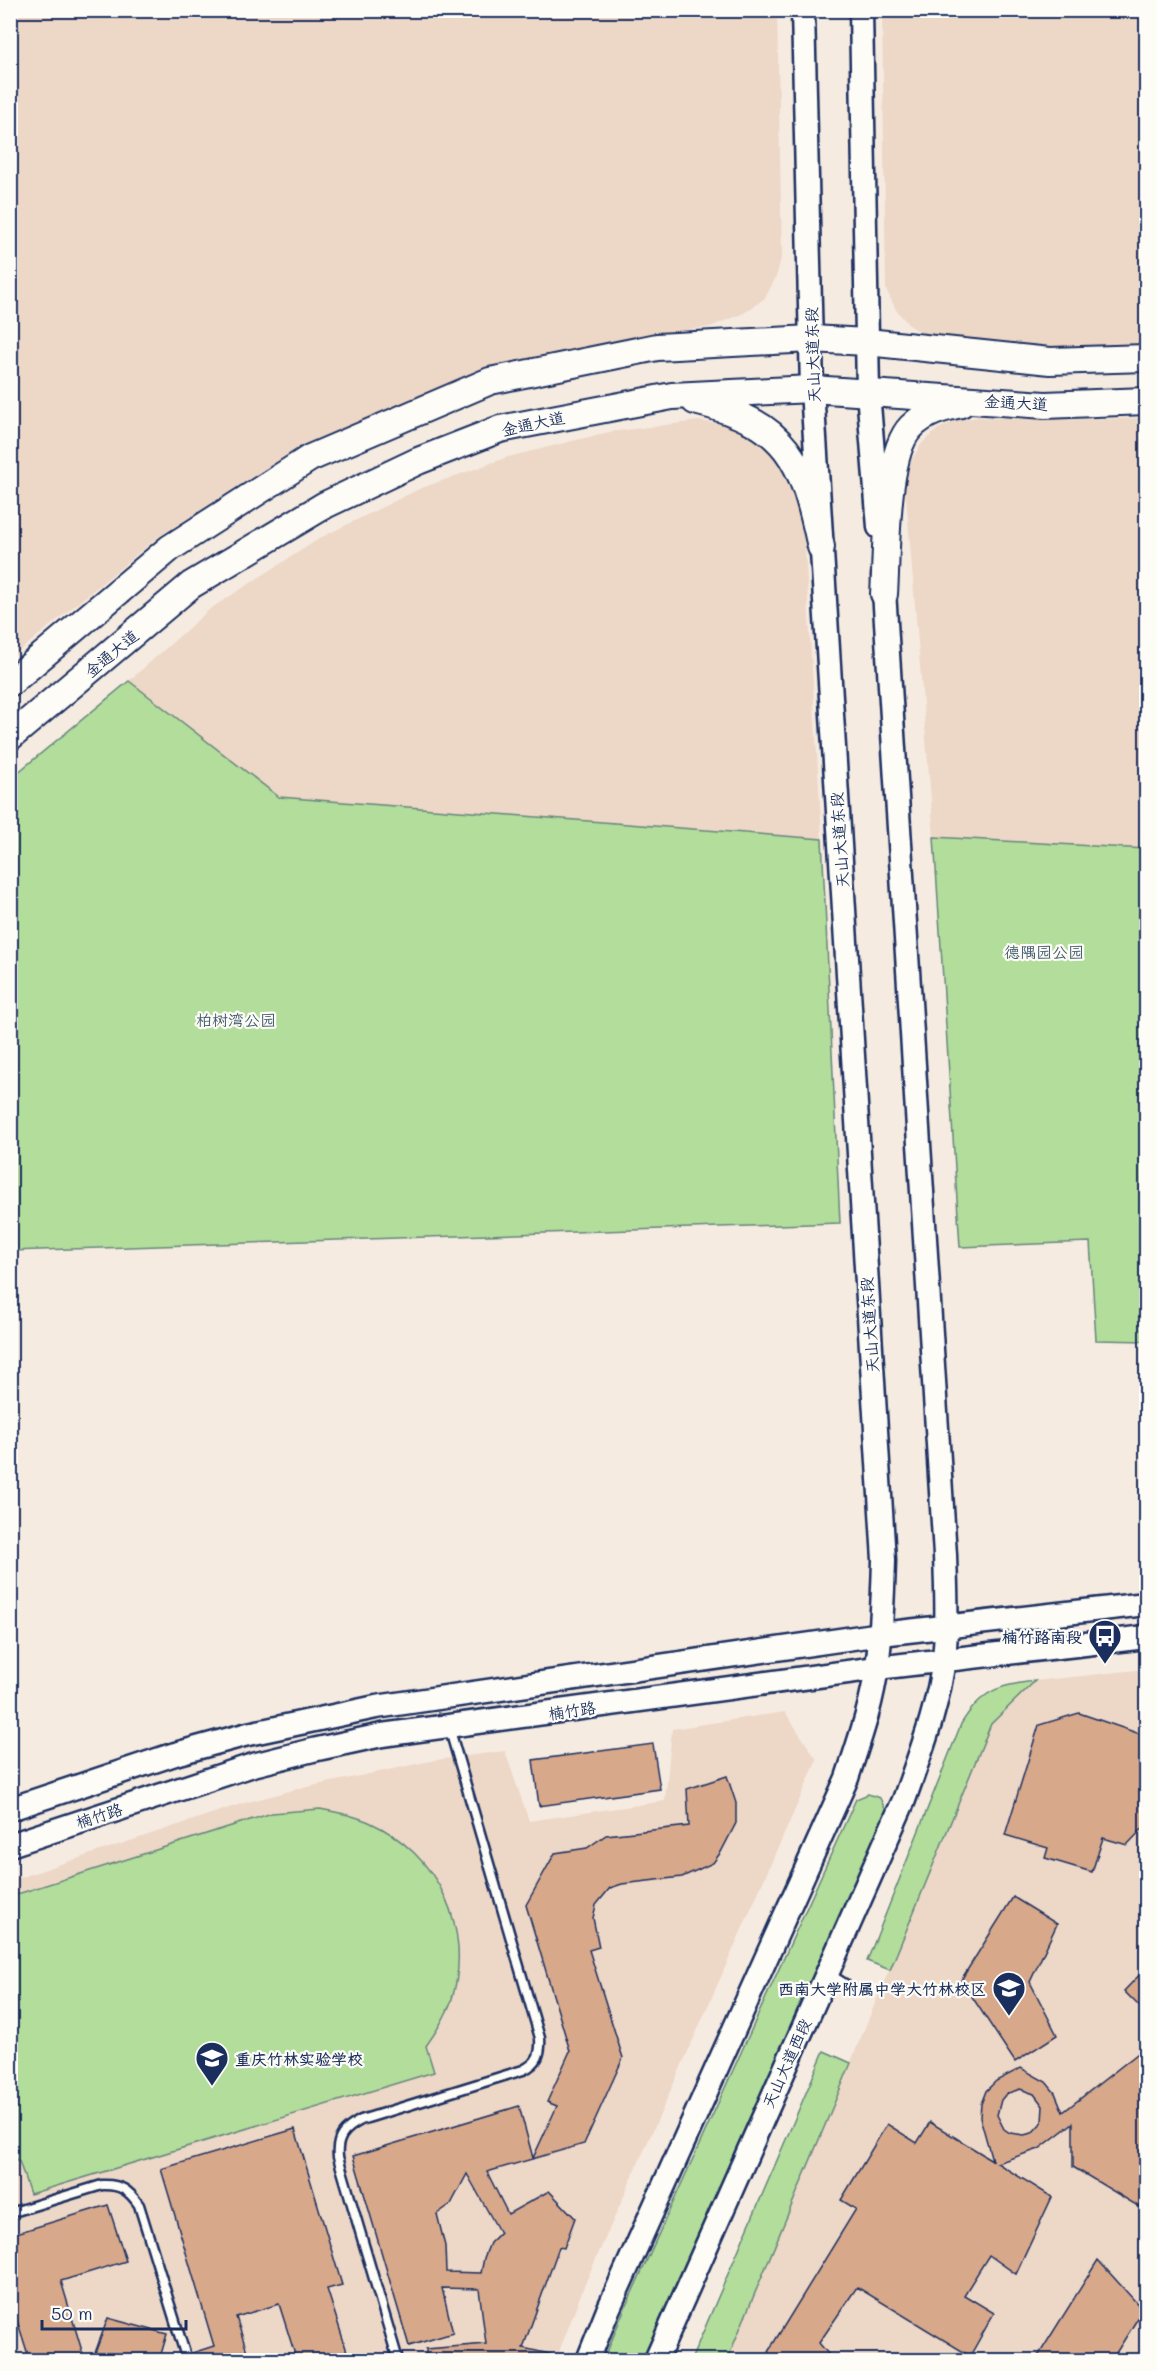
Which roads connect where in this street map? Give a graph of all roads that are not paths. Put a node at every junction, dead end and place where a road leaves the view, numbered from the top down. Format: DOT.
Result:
graph roads {
  1 [pos="804,10"];
  2 [pos="861,10"];
  3 [pos="811,339"];
  4 [pos="867,342"];
  5 [pos="1146,358"];
  6 [pos="812,389"];
  7 [pos="868,392"];
  8 [pos="672,396"];
  9 [pos="975,400"];
  10 [pos="1146,401"];
  11 [pos="821,547"];
  12 [pos="884,594"];
  13 [pos="10,682"];
  14 [pos="10,737"];
  15 [pos="1146,1604"];
  16 [pos="947,1627"];
  17 [pos="881,1634"];
  18 [pos="1146,1637"];
  19 [pos="944,1660"];
  20 [pos="877,1668"];
  21 [pos="448,1726"];
  22 [pos="10,1809"];
  23 [pos="10,1845"];
  24 [pos="10,2213"];
  25 [pos="188,2361"];
  26 [pos="398,2361"];
  27 [pos="588,2361"];
  28 [pos="656,2361"];
  1 -- 3 [label="main road, 天山大道东段"];
  2 -- 4 [label="main road"];
  3 -- 4 [label="main road"];
  3 -- 6 [label="main road, 天山大道东段"];
  3 -- 13 [label="main road"];
  4 -- 5 [label="main road"];
  4 -- 7 [label="main road"];
  6 -- 7 [label="main road, 金通大道"];
  6 -- 8 [label="main road, 金通大道"];
  6 -- 11 [label="main road, 天山大道东段"];
  7 -- 9 [label="main road, 金通大道"];
  7 -- 12 [label="main road"];
  8 -- 11 [label="main road"];
  8 -- 14 [label="main road, 金通大道"];
  9 -- 10 [label="main road, 金通大道"];
  9 -- 12 [label="main road"];
  11 -- 17 [label="main road, 天山大道东段"];
  12 -- 16 [label="main road"];
  15 -- 16 [label="main road, 楠竹路"];
  16 -- 17 [label="main road, 楠竹路"];
  16 -- 19 [label="main road"];
  17 -- 20 [label="main road, 天山大道东段"];
  17 -- 22 [label="main road, 楠竹路"];
  18 -- 19 [label="main road, 楠竹路"];
  19 -- 20 [label="main road, 楠竹路"];
  19 -- 28 [label="main road, 天山大道西段"];
  20 -- 21 [label="main road, 楠竹路"];
  20 -- 27 [label="main road"];
  21 -- 23 [label="main road, 楠竹路"];
  21 -- 26 [label="lane"];
  24 -- 25 [label="lane"];
}
